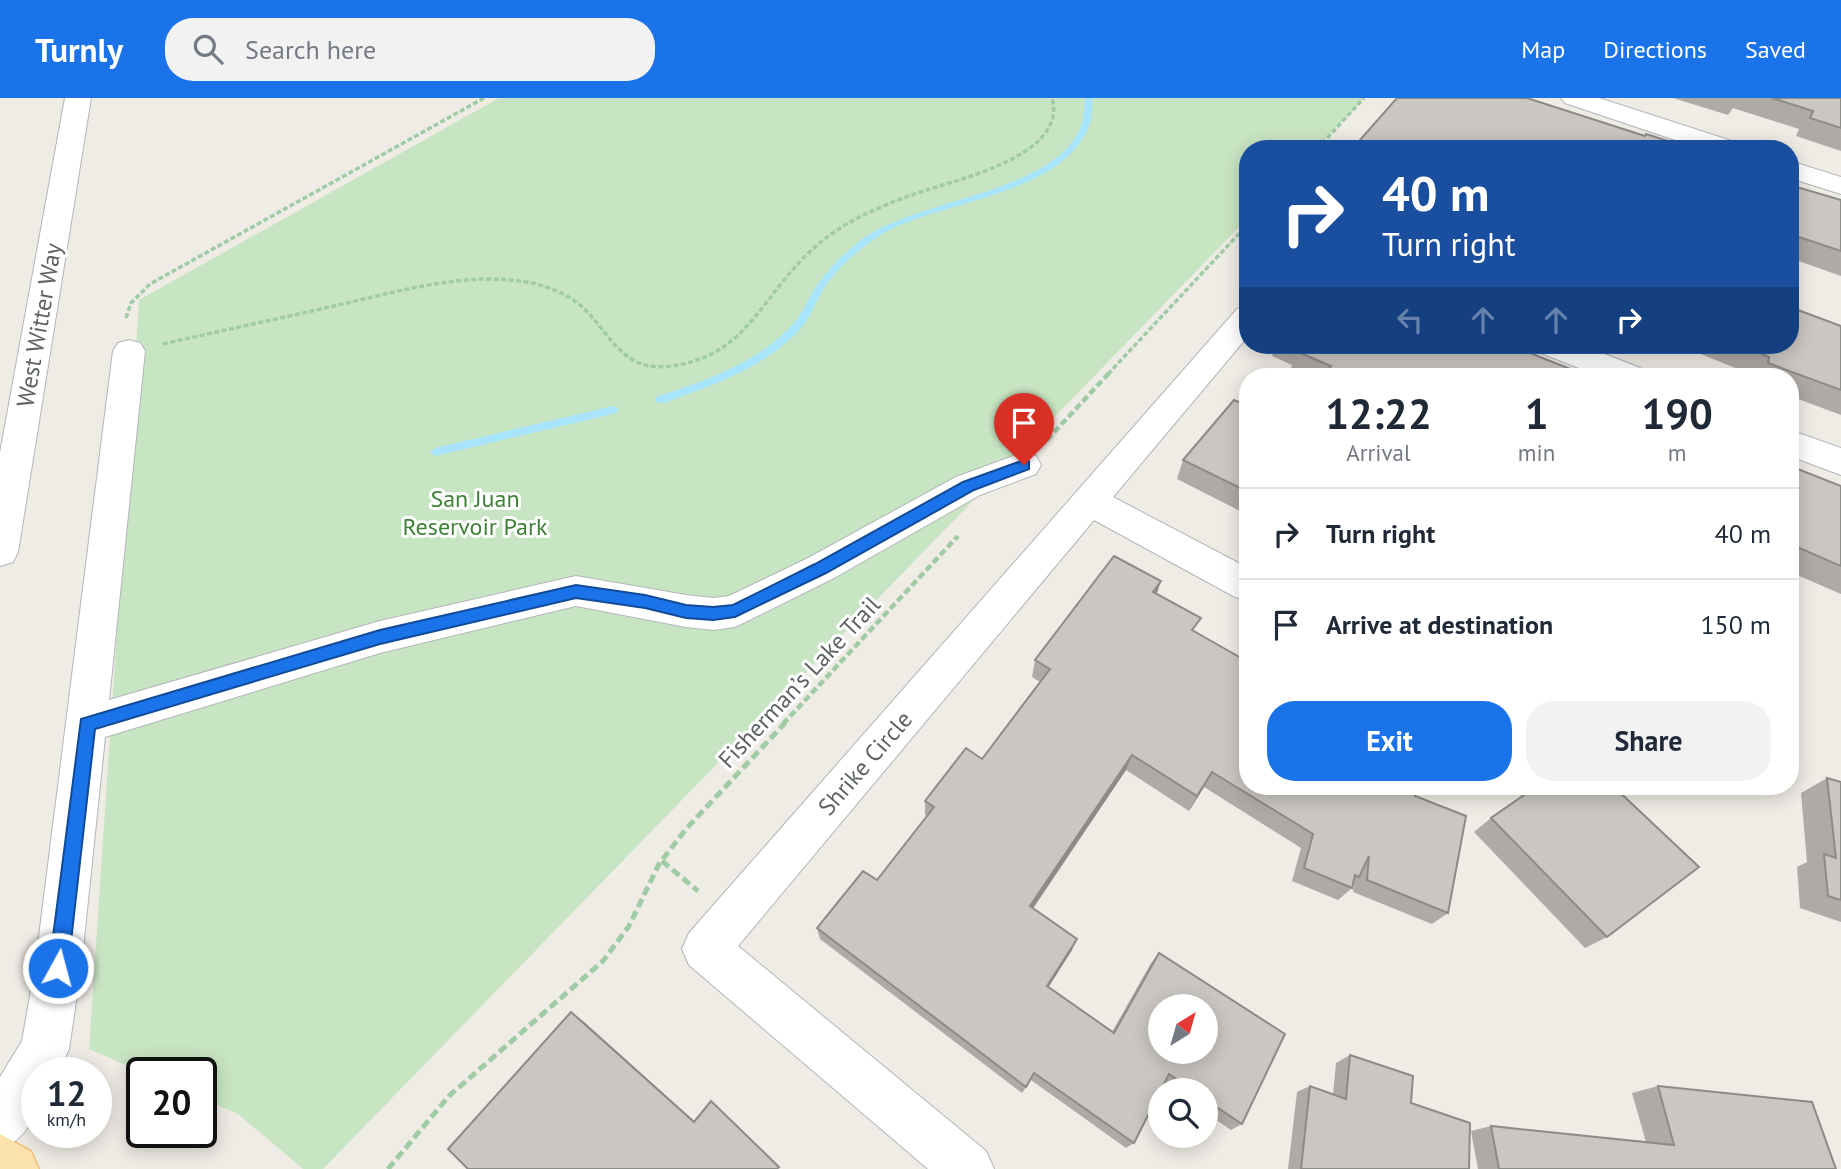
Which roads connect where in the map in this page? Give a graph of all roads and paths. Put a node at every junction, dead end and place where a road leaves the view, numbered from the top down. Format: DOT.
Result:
graph roads {
  1 [pos="78,98"];
  2 [pos="484,98"];
  3 [pos="1052,98"];
  4 [pos="1364,98"];
  5 [pos="1574,98"];
  6 [pos="1325,140"];
  7 [pos="1702,140"];
  8 [pos="1799,172"];
  9 [pos="1841,186"];
  10 [pos="1239,234"];
  11 [pos="1239,326"];
  12 [pos="129,351"];
  13 [pos="1574,354"];
  14 [pos="1609,368"];
  15 [pos="1799,446"];
  16 [pos="1841,462"];
  17 [pos="1024,465"];
  18 [pos="1089,501"];
  19 [pos="967,526"];
  20 [pos="0,552"];
  21 [pos="1239,581"];
  22 [pos="87,724"];
  23 [pos="662,861"];
  24 [pos="679,874"];
  25 [pos="0,1124"];
  26 [pos="0,1160"];
  27 [pos="13,1169"];
  28 [pos="388,1169"];
  29 [pos="968,1169"];
  1 -- 20 [label="street, West Witter Way"];
  2 -- 12 [label="path"];
  3 -- 12 [label="path"];
  4 -- 6 [label="path"];
  5 -- 7 [label="street"];
  8 -- 9 [label="street"];
  10 -- 17 [label="path"];
  11 -- 18 [label="street, Shrike Circle"];
  12 -- 22 [label="street"];
  13 -- 14 [label="street"];
  15 -- 16 [label="street"];
  17 -- 22 [label="street"];
  18 -- 21 [label="street"];
  18 -- 29 [label="street, Shrike Circle"];
  19 -- 23 [label="path, Fisherman’s Lake Trail"];
  22 -- 25 [label="street"];
  23 -- 24 [label="path"];
  23 -- 28 [label="path, Fisherman’s Lake Trail"];
  26 -- 27 [label="main road"];
}
